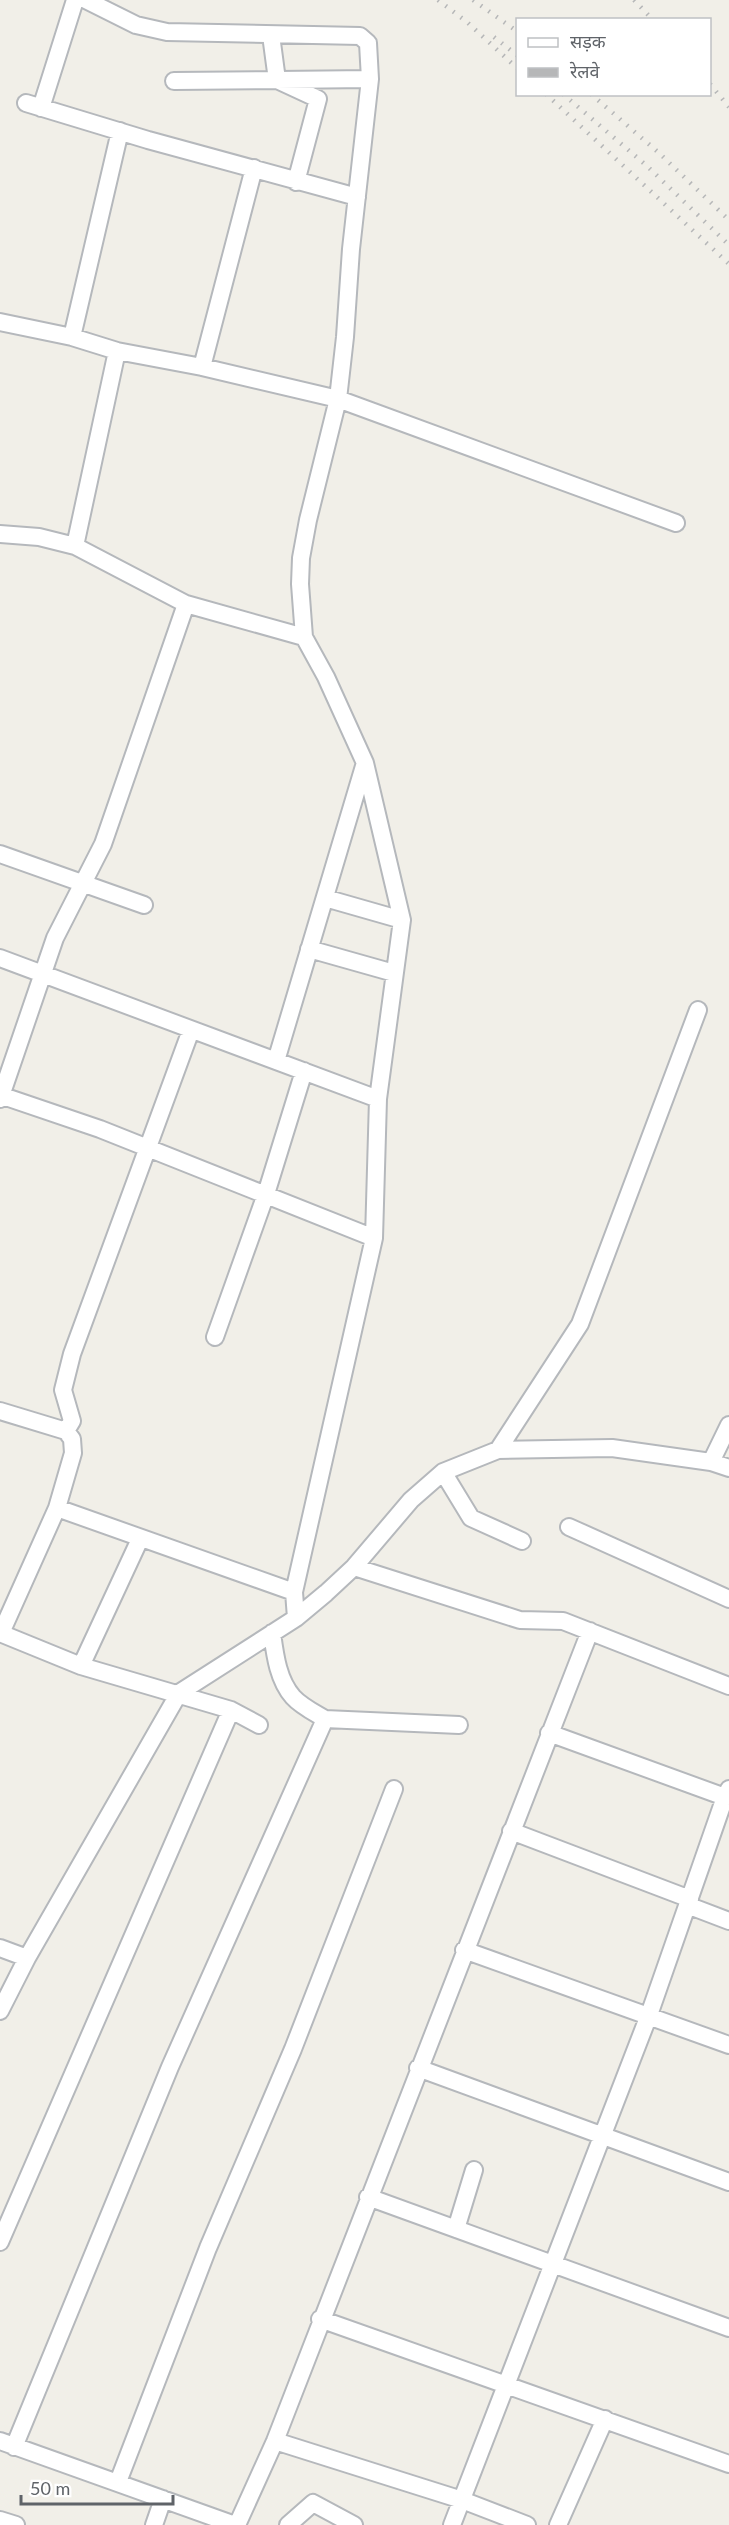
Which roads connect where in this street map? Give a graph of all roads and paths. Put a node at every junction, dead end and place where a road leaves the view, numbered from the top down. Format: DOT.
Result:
graph roads {
  1 [pos="75,0"];
  2 [pos="86,0"];
  3 [pos="271,34"];
  4 [pos="370,79"];
  5 [pos="278,80"];
  6 [pos="174,81"];
  7 [pos="120,131"];
  8 [pos="254,168"];
  9 [pos="296,182"];
  10 [pos="357,197"];
  11 [pos="0,322"];
  12 [pos="72,337"];
  13 [pos="117,351"];
  14 [pos="202,368"];
  15 [pos="338,399"];
  16 [pos="676,523"];
  17 [pos="0,534"];
  18 [pos="75,546"];
  19 [pos="186,604"];
  20 [pos="304,637"];
  21 [pos="365,764"];
  22 [pos="0,854"];
  23 [pos="81,884"];
  24 [pos="325,898"];
  25 [pos="144,905"];
  26 [pos="402,920"];
  27 [pos="309,949"];
  28 [pos="0,958"];
  29 [pos="394,973"];
  30 [pos="42,975"];
  31 [pos="698,1010"];
  32 [pos="191,1030"];
  33 [pos="276,1061"];
  34 [pos="304,1071"];
  35 [pos="0,1096"];
  36 [pos="378,1099"];
  37 [pos="148,1148"];
  38 [pos="266,1194"];
  39 [pos="374,1238"];
  40 [pos="215,1337"];
  41 [pos="0,1411"];
  42 [pos="729,1425"];
  43 [pos="66,1431"];
  44 [pos="498,1450"];
  45 [pos="711,1462"];
  46 [pos="729,1468"];
  47 [pos="443,1472"];
  48 [pos="57,1508"];
  49 [pos="568,1527"];
  50 [pos="140,1539"];
  51 [pos="522,1541"];
  52 [pos="354,1567"];
  53 [pos="294,1592"];
  54 [pos="729,1599"];
  55 [pos="296,1618"];
  56 [pos="590,1631"];
  57 [pos="1,1633"];
  58 [pos="272,1633"];
  59 [pos="81,1666"];
  60 [pos="729,1686"];
  61 [pos="179,1694"];
  62 [pos="231,1710"];
  63 [pos="325,1719"];
  64 [pos="259,1725"];
  65 [pos="459,1725"];
  66 [pos="549,1733"];
  67 [pos="394,1789"];
  68 [pos="727,1793"];
  69 [pos="511,1831"];
  70 [pos="688,1902"];
  71 [pos="729,1921"];
  72 [pos="0,1947"];
  73 [pos="464,1950"];
  74 [pos="27,1958"];
  75 [pos="0,2011"];
  76 [pos="649,2015"];
  77 [pos="729,2045"];
  78 [pos="418,2068"];
  79 [pos="602,2137"];
  80 [pos="474,2170"];
  81 [pos="729,2182"];
  82 [pos="368,2197"];
  83 [pos="456,2229"];
  84 [pos="0,2242"];
  85 [pos="552,2265"];
  86 [pos="320,2319"];
  87 [pos="729,2328"];
  88 [pos="507,2384"];
  89 [pos="605,2419"];
  90 [pos="275,2441"];
  91 [pos="7,2444"];
  92 [pos="729,2464"];
  93 [pos="118,2482"];
  94 [pos="163,2499"];
  95 [pos="462,2500"];
  96 [pos="0,2520"];
  97 [pos="16,2525"];
  98 [pos="154,2525"];
  99 [pos="236,2525"];
  100 [pos="288,2525"];
  101 [pos="354,2525"];
  102 [pos="452,2525"];
  103 [pos="527,2525"];
  104 [pos="558,2525"];
  1 -- 7 [label="street"];
  2 -- 3 [label="street"];
  3 -- 4 [label="street"];
  3 -- 5 [label="street"];
  4 -- 5 [label="street"];
  4 -- 10 [label="street"];
  5 -- 6 [label="street"];
  5 -- 9 [label="street"];
  7 -- 8 [label="street"];
  7 -- 12 [label="street"];
  8 -- 9 [label="street"];
  8 -- 14 [label="street"];
  9 -- 10 [label="street"];
  10 -- 15 [label="street"];
  11 -- 12 [label="street"];
  12 -- 13 [label="street"];
  13 -- 14 [label="street"];
  13 -- 18 [label="street"];
  14 -- 15 [label="street"];
  15 -- 16 [label="street"];
  15 -- 20 [label="street"];
  17 -- 18 [label="street"];
  18 -- 19 [label="street"];
  19 -- 20 [label="street"];
  19 -- 23 [label="street"];
  20 -- 21 [label="street"];
  21 -- 24 [label="street"];
  21 -- 26 [label="street"];
  22 -- 23 [label="street"];
  23 -- 25 [label="street"];
  23 -- 30 [label="street"];
  24 -- 26 [label="street"];
  24 -- 27 [label="street"];
  26 -- 29 [label="street"];
  27 -- 29 [label="street"];
  27 -- 33 [label="street"];
  28 -- 30 [label="street"];
  29 -- 36 [label="street"];
  30 -- 32 [label="street"];
  30 -- 35 [label="street"];
  31 -- 44 [label="street"];
  32 -- 33 [label="street"];
  32 -- 37 [label="street"];
  33 -- 34 [label="street"];
  34 -- 36 [label="street"];
  34 -- 38 [label="street"];
  35 -- 37 [label="street"];
  36 -- 39 [label="street"];
  37 -- 38 [label="street"];
  37 -- 43 [label="street"];
  38 -- 39 [label="street"];
  38 -- 40 [label="street"];
  39 -- 53 [label="street"];
  41 -- 43 [label="street"];
  42 -- 45 [label="street"];
  43 -- 48 [label="street"];
  44 -- 45 [label="street"];
  44 -- 47 [label="street"];
  45 -- 46 [label="street"];
  47 -- 51 [label="street"];
  47 -- 52 [label="street"];
  48 -- 50 [label="street"];
  48 -- 57 [label="street"];
  49 -- 54 [label="street"];
  50 -- 53 [label="street"];
  50 -- 59 [label="street"];
  52 -- 55 [label="street"];
  52 -- 56 [label="street"];
  53 -- 55 [label="street"];
  55 -- 58 [label="street"];
  56 -- 60 [label="street"];
  56 -- 66 [label="street"];
  57 -- 59 [label="street"];
  58 -- 61 [label="street"];
  58 -- 63 [label="street"];
  59 -- 61 [label="street"];
  61 -- 62 [label="street"];
  61 -- 74 [label="street"];
  62 -- 64 [label="street"];
  62 -- 84 [label="street"];
  63 -- 65 [label="street"];
  63 -- 91 [label="street"];
  66 -- 68 [label="street"];
  66 -- 69 [label="street"];
  67 -- 93 [label="street"];
  68 -- 70 [label="street"];
  69 -- 70 [label="street"];
  69 -- 73 [label="street"];
  70 -- 71 [label="street"];
  70 -- 76 [label="street"];
  72 -- 74 [label="street"];
  73 -- 76 [label="street"];
  73 -- 78 [label="street"];
  74 -- 75 [label="street"];
  76 -- 77 [label="street"];
  76 -- 79 [label="street"];
  78 -- 79 [label="street"];
  78 -- 82 [label="street"];
  79 -- 81 [label="street"];
  79 -- 85 [label="street"];
  80 -- 83 [label="street"];
  82 -- 83 [label="street"];
  82 -- 86 [label="street"];
  83 -- 85 [label="street"];
  85 -- 87 [label="street"];
  85 -- 88 [label="street"];
  86 -- 88 [label="street"];
  86 -- 90 [label="street"];
  88 -- 89 [label="street"];
  88 -- 95 [label="street"];
  89 -- 92 [label="street"];
  89 -- 104 [label="street"];
  90 -- 95 [label="street"];
  90 -- 99 [label="street"];
  91 -- 93 [label="street"];
  93 -- 94 [label="street"];
  94 -- 98 [label="street"];
  94 -- 99 [label="street"];
  95 -- 102 [label="street"];
  95 -- 103 [label="street"];
  96 -- 97 [label="street"];
  100 -- 101 [label="street"];
}
